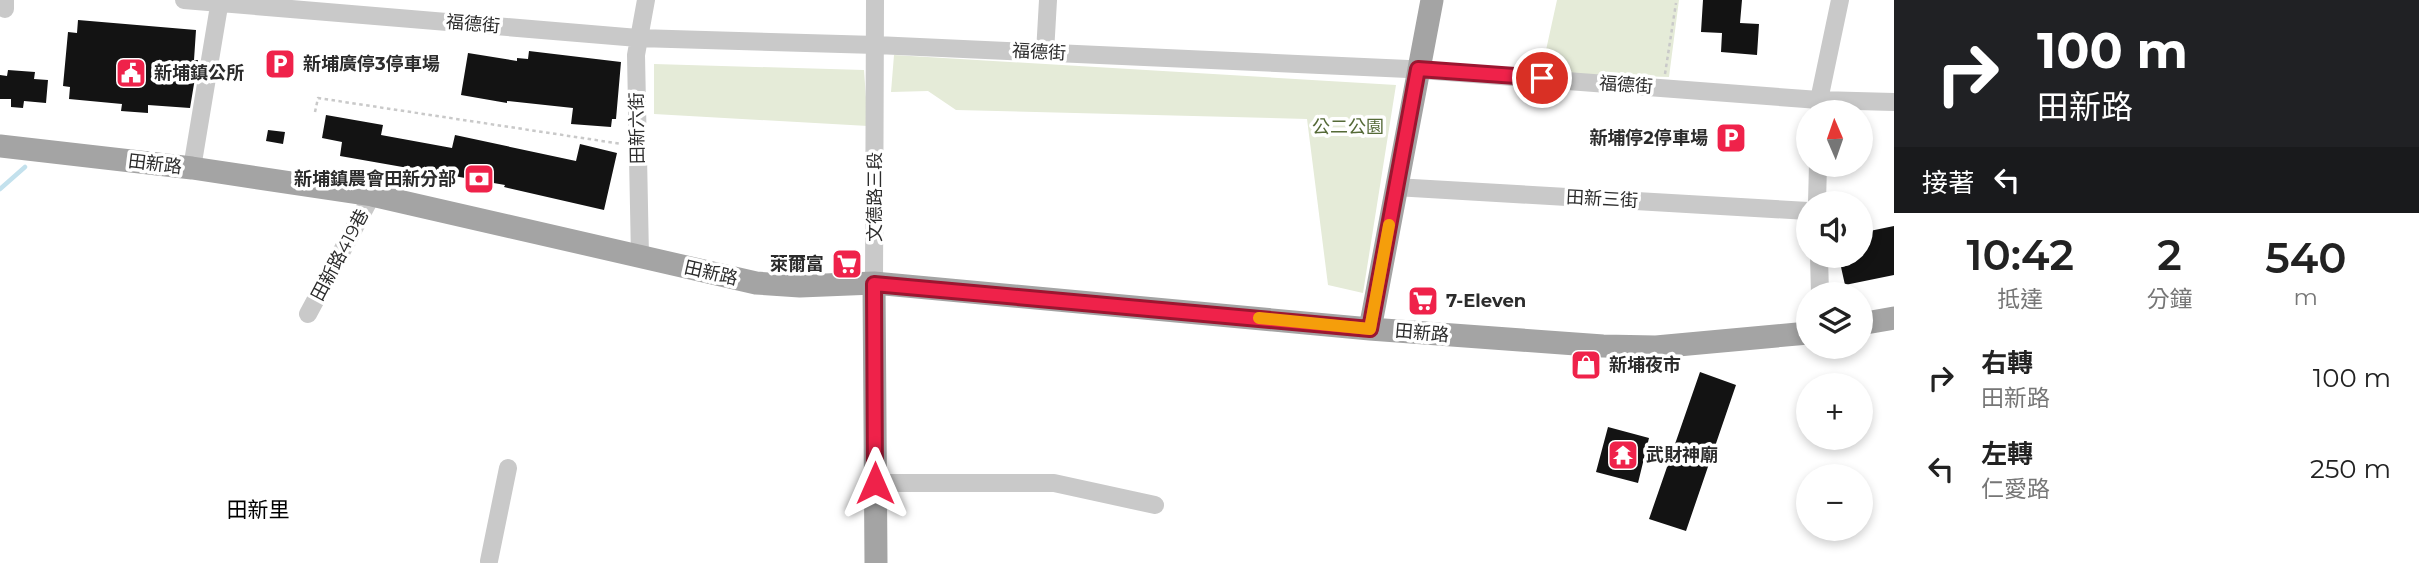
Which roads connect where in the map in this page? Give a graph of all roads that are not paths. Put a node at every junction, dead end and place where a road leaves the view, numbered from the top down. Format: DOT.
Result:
graph roads {
  1 [pos="184,0"];
  2 [pos="646,0"];
  3 [pos="874,0"];
  4 [pos="1048,0"];
  5 [pos="1432,0"];
  6 [pos="1840,0"];
  7 [pos="220,1"];
  8 [pos="638,38"];
  9 [pos="876,45"];
  10 [pos="1045,53"];
  11 [pos="1418,69"];
  12 [pos="1820,100"];
  13 [pos="1894,102"];
  14 [pos="1796,103"];
  15 [pos="1873,103"];
  16 [pos="0,146"];
  17 [pos="192,168"];
  18 [pos="1395,187"];
  19 [pos="372,195"];
  20 [pos="1796,210"];
  21 [pos="640,257"];
  22 [pos="874,284"];
  23 [pos="308,314"];
  24 [pos="1894,318"];
  25 [pos="1873,322"];
  26 [pos="1370,329"];
  27 [pos="1796,334"];
  28 [pos="508,468"];
  29 [pos="875,483"];
  30 [pos="1155,505"];
  31 [pos="486,562"];
  32 [pos="876,563"];
  1 -- 7 [label="street, 福德街"];
  2 -- 8 [label="street, 田新六街"];
  3 -- 9 [label="street, 文德路三段"];
  4 -- 10 [label="street"];
  5 -- 11 [label="main road"];
  6 -- 12 [label="street"];
  7 -- 8 [label="street, 福德街"];
  7 -- 17 [label="street"];
  8 -- 9 [label="street, 福德街"];
  8 -- 21 [label="street, 田新六街"];
  9 -- 10 [label="street, 福德街"];
  9 -- 22 [label="street, 文德路三段"];
  10 -- 11 [label="street, 福德街"];
  11 -- 14 [label="street, 福德街"];
  11 -- 18 [label="main road"];
  13 -- 15 [label="street, 福德街"];
  16 -- 17 [label="main road, 田新路"];
  17 -- 19 [label="main road, 田新路"];
  18 -- 20 [label="street, 田新三街"];
  18 -- 26 [label="main road"];
  19 -- 21 [label="main road, 田新路"];
  19 -- 23 [label="street, 田新路419巷"];
  21 -- 22 [label="main road, 田新路"];
  22 -- 26 [label="main road, 田新路"];
  22 -- 29 [label="main road, 文德路三段"];
  24 -- 25 [label="main road"];
  26 -- 27 [label="main road, 田新路"];
  28 -- 31 [label="street"];
  29 -- 30 [label="street"];
  29 -- 32 [label="main road, 文德路三段"];
}
